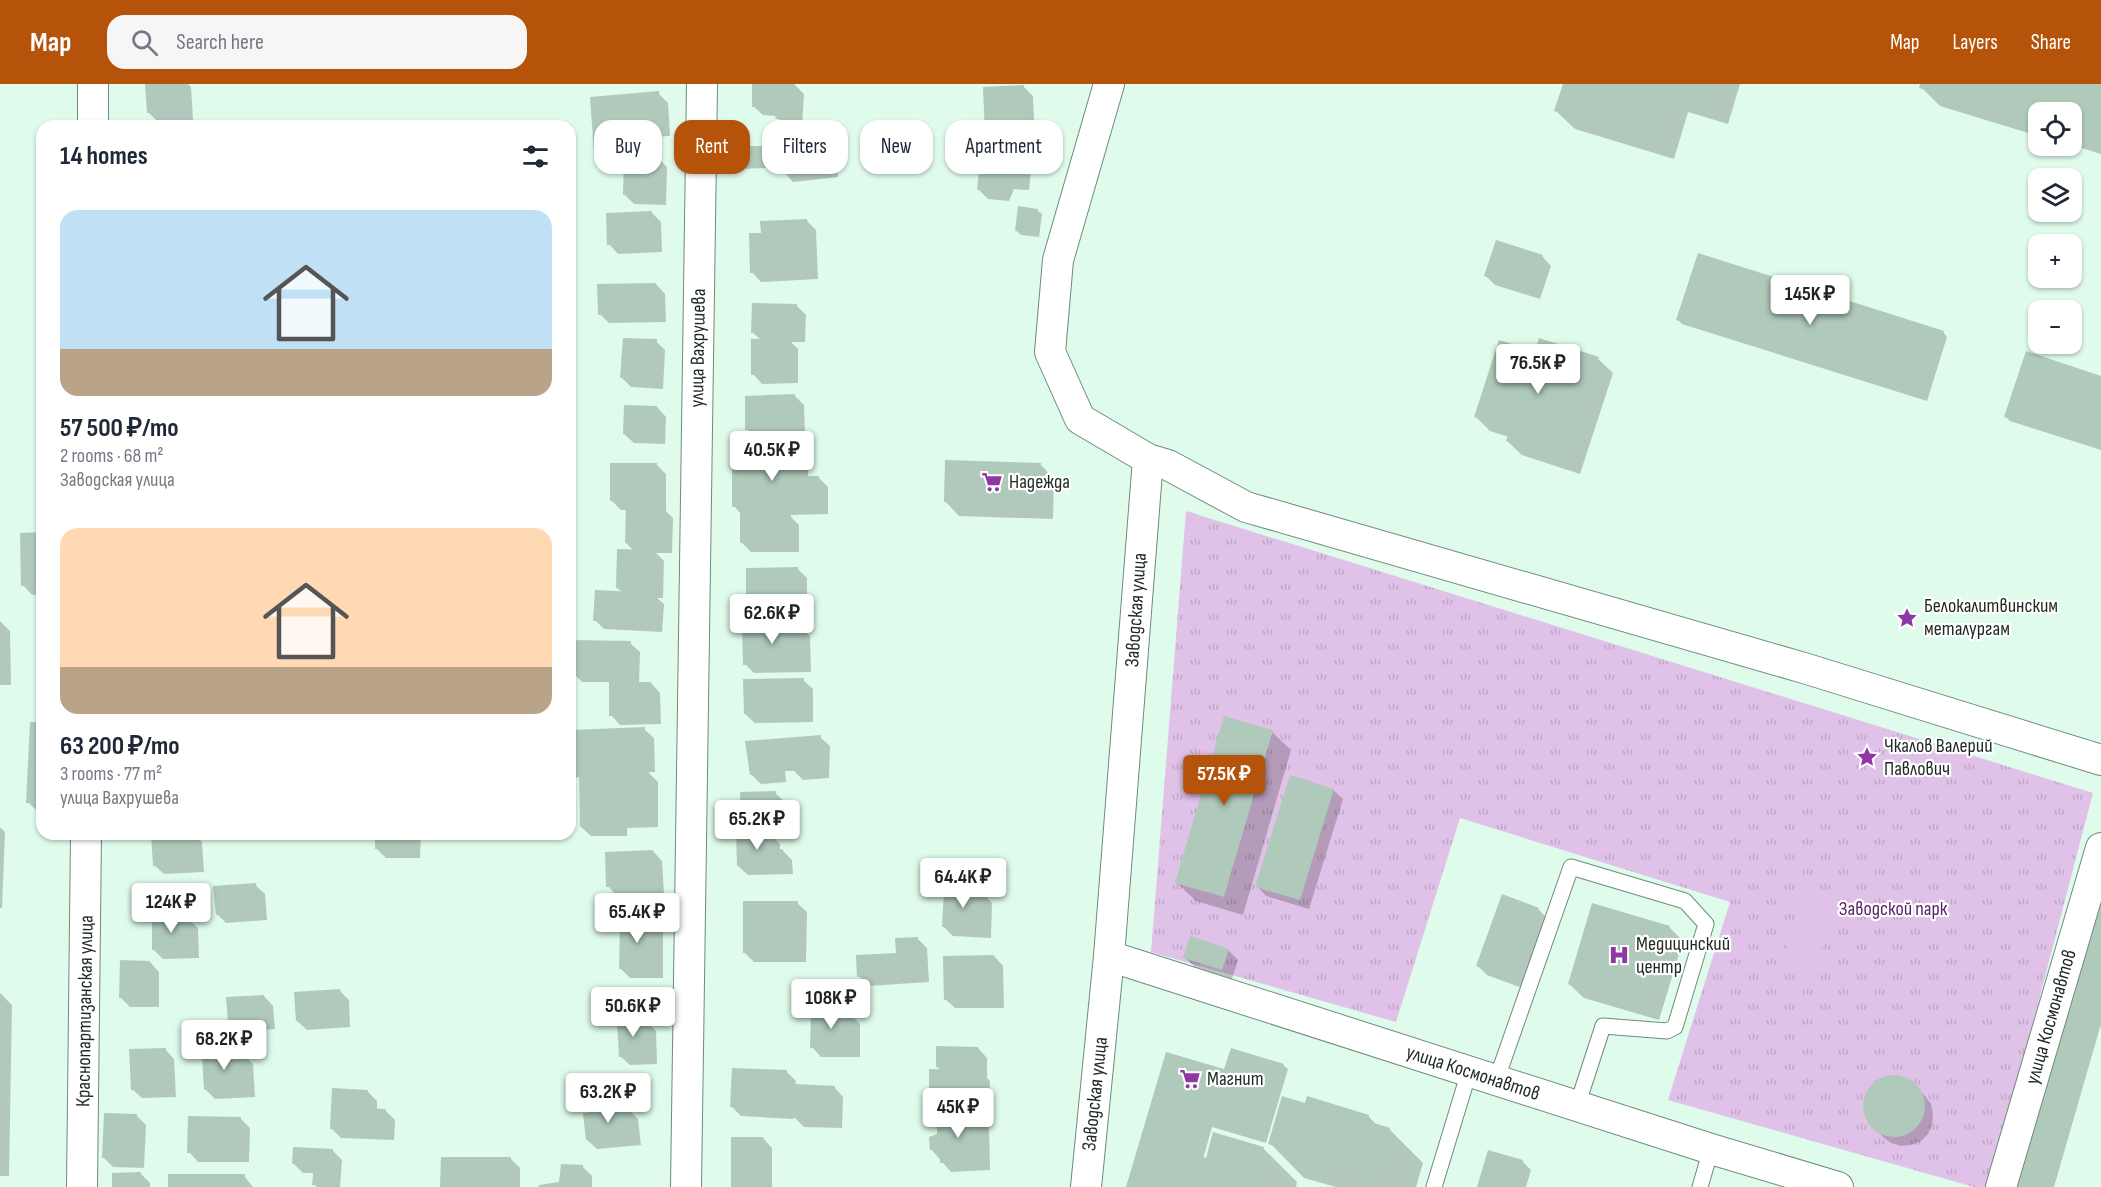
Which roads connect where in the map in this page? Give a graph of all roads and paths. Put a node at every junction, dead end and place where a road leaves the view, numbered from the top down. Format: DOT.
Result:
graph roads {
  1 [pos="93,84"];
  2 [pos="702,84"];
  3 [pos="1109,84"];
  4 [pos="93,120"];
  5 [pos="1148,459"];
  6 [pos="2101,760"];
  7 [pos="86,840"];
  8 [pos="2101,848"];
  9 [pos="1109,956"];
  10 [pos="1483,1076"];
  11 [pos="1577,1106"];
  12 [pos="1711,1149"];
  13 [pos="82,1187"];
  14 [pos="686,1187"];
  15 [pos="1086,1187"];
  16 [pos="1434,1187"];
  17 [pos="1700,1187"];
  18 [pos="1838,1187"];
  19 [pos="2001,1187"];
  1 -- 4 [label="street"];
  2 -- 14 [label="street, улица Вахрушева"];
  3 -- 5 [label="street"];
  5 -- 6 [label="street"];
  5 -- 9 [label="street, Заводская улица"];
  7 -- 13 [label="street, Краснопартизанская улица"];
  8 -- 19 [label="street, улица Космонавтов"];
  9 -- 10 [label="street, улица Космонавтов"];
  9 -- 15 [label="street, Заводская улица"];
  10 -- 11 [label="street, улица Космонавтов"];
  10 -- 11 [label="lane"];
  10 -- 16 [label="lane"];
  11 -- 12 [label="street, улица Космонавтов"];
  12 -- 17 [label="lane"];
  12 -- 18 [label="street, улица Космонавтов"];
}
